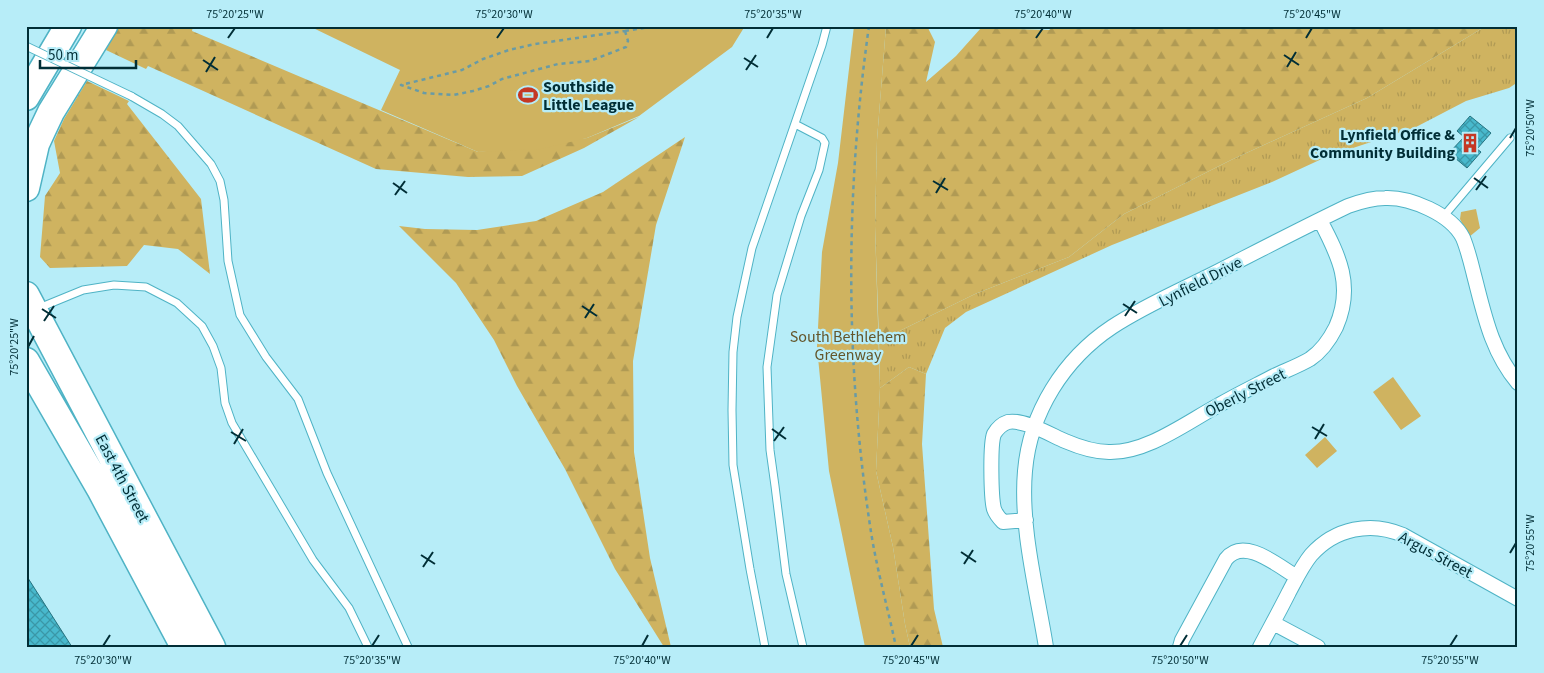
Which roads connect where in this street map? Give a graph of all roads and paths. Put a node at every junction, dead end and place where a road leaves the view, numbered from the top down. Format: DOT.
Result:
graph roads {
  1 [pos="68,26"];
  2 [pos="104,26"];
  3 [pos="656,26"];
  4 [pos="827,26"];
  5 [pos="869,26"];
  6 [pos="625,31"];
  7 [pos="26,46"];
  8 [pos="26,97"];
  9 [pos="795,124"];
  10 [pos="1510,138"];
  11 [pos="26,188"];
  12 [pos="1443,217"];
  13 [pos="1320,220"];
  14 [pos="30,303"];
  15 [pos="26,361"];
  16 [pos="1518,383"];
  17 [pos="1034,428"];
  18 [pos="1026,520"];
  19 [pos="1297,577"];
  20 [pos="1518,599"];
  21 [pos="1273,623"];
  22 [pos="184,647"];
  23 [pos="212,647"];
  24 [pos="368,647"];
  25 [pos="408,647"];
  26 [pos="765,647"];
  27 [pos="803,647"];
  28 [pos="896,647"];
  29 [pos="1046,647"];
  30 [pos="1180,647"];
  31 [pos="1260,647"];
  32 [pos="1318,647"];
  1 -- 8 [label="highway"];
  2 -- 11 [label="highway"];
  3 -- 6 [label="path"];
  4 -- 9 [label="lane"];
  5 -- 28 [label="path"];
  6 -- 6 [label="path"];
  7 -- 25 [label="lane, bridge"];
  9 -- 26 [label="lane"];
  9 -- 27 [label="lane"];
  10 -- 12 [label="lane"];
  12 -- 13 [label="street, Lynfield Drive"];
  12 -- 16 [label="street, Lynfield Drive"];
  13 -- 17 [label="street, Lynfield Drive"];
  13 -- 17 [label="street, Oberly Street"];
  14 -- 23 [label="highway, East 4th Street"];
  14 -- 24 [label="lane"];
  15 -- 22 [label="highway, East 4th Street"];
  17 -- 18 [label="street, Lynfield Drive"];
  17 -- 18 [label="street, Oberly Street"];
  18 -- 29 [label="street, Lynfield Drive"];
  19 -- 20 [label="street, Argus Street"];
  19 -- 21 [label="street, Argus Street"];
  19 -- 30 [label="street"];
  21 -- 31 [label="street, Argus Street"];
  21 -- 32 [label="street"];
}
